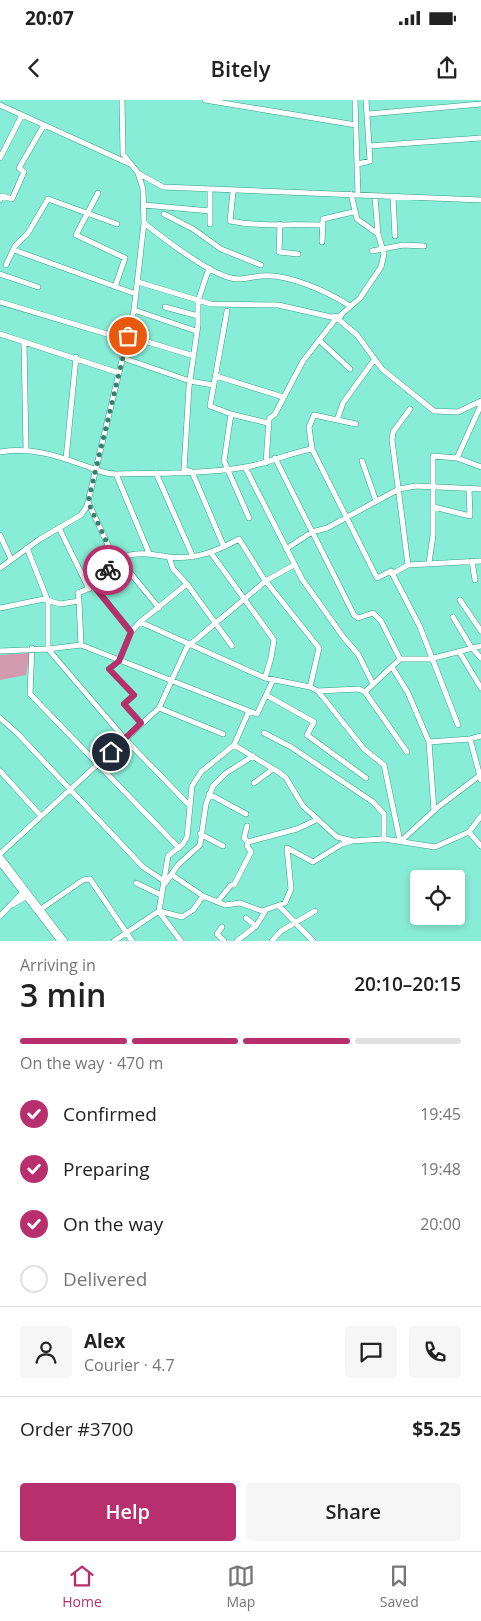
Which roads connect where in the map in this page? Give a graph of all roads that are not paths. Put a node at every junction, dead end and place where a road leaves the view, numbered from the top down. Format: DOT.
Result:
graph roads {
  1 [pos="122,100"];
  2 [pos="205,100"];
  3 [pos="355,100"];
  4 [pos="366,100"];
  5 [pos="481,104"];
  6 [pos="0,105"];
  7 [pos="368,114"];
  8 [pos="22,115"];
  9 [pos="44,125"];
  10 [pos="356,125"];
  11 [pos="481,138"];
  12 [pos="369,146"];
  13 [pos="0,158"];
  14 [pos="358,164"];
  15 [pos="133,165"];
  16 [pos="138,173"];
  17 [pos="210,189"];
  18 [pos="233,192"];
  19 [pos="98,193"];
  20 [pos="351,194"];
  21 [pos="360,195"];
  22 [pos="375,197"];
  23 [pos="393,197"];
  24 [pos="0,200"];
  25 [pos="481,200"];
  26 [pos="144,205"];
  27 [pos="210,211"];
  28 [pos="353,212"];
  29 [pos="87,213"];
  30 [pos="164,214"];
  31 [pos="144,223"];
  32 [pos="117,224"];
  33 [pos="210,224"];
  34 [pos="280,224"];
  35 [pos="322,225"];
  36 [pos="378,234"];
  37 [pos="395,236"];
  38 [pos="322,242"];
  39 [pos="424,246"];
  40 [pos="383,248"];
  41 [pos="14,250"];
  42 [pos="372,250"];
  43 [pos="298,254"];
  44 [pos="6,265"];
  45 [pos="261,265"];
  46 [pos="210,268"];
  47 [pos="0,274"];
  48 [pos="138,282"];
  49 [pos="38,287"];
  50 [pos="115,287"];
  51 [pos="136,294"];
  52 [pos="198,301"];
  53 [pos="0,302"];
  54 [pos="350,306"];
  55 [pos="166,307"];
  56 [pos="134,310"];
  57 [pos="227,311"];
  58 [pos="198,316"];
  59 [pos="340,317"];
  60 [pos="196,331"];
  61 [pos="0,334"];
  62 [pos="127,338"];
  63 [pos="319,340"];
  64 [pos="24,342"];
  65 [pos="194,356"];
  66 [pos="76,357"];
  67 [pos="123,358"];
  68 [pos="374,360"];
  69 [pos="350,369"];
  70 [pos="120,373"];
  71 [pos="216,376"];
  72 [pos="190,381"];
  73 [pos="213,386"];
  74 [pos="283,397"];
  75 [pos="481,403"];
  76 [pos="410,409"];
  77 [pos="231,414"];
  78 [pos="337,420"];
  79 [pos="268,423"];
  80 [pos="356,424"];
  81 [pos="312,449"];
  82 [pos="26,450"];
  83 [pos="0,452"];
  84 [pos="275,458"];
  85 [pos="457,458"];
  86 [pos="66,459"];
  87 [pos="362,461"];
  88 [pos="266,463"];
  89 [pos="245,467"];
  90 [pos="481,467"];
  91 [pos="228,468"];
  92 [pos="96,471"];
  93 [pos="156,472"];
  94 [pos="192,472"];
  95 [pos="116,474"];
  96 [pos="433,487"];
  97 [pos="399,489"];
  98 [pos="470,489"];
  99 [pos="481,489"];
  100 [pos="376,501"];
  101 [pos="88,502"];
  102 [pos="434,507"];
  103 [pos="249,518"];
  104 [pos="348,518"];
  105 [pos="59,528"];
  106 [pos="312,532"];
  107 [pos="0,536"];
  108 [pos="224,547"];
  109 [pos="27,548"];
  110 [pos="286,549"];
  111 [pos="150,553"];
  112 [pos="211,553"];
  113 [pos="169,557"];
  114 [pos="193,557"];
  115 [pos="11,559"];
  116 [pos="481,560"];
  117 [pos="118,561"];
  118 [pos="472,561"];
  119 [pos="429,563"];
  120 [pos="294,565"];
  121 [pos="408,565"];
  122 [pos="0,568"];
  123 [pos="392,574"];
  124 [pos="267,580"];
  125 [pos="475,580"];
  126 [pos="187,584"];
  127 [pos="91,587"];
  128 [pos="48,600"];
  129 [pos="244,600"];
  130 [pos="460,600"];
  131 [pos="79,601"];
  132 [pos="0,608"];
  133 [pos="159,608"];
  134 [pos="453,617"];
  135 [pos="140,622"];
  136 [pos="215,624"];
  137 [pos="481,631"];
  138 [pos="131,632"];
  139 [pos="81,645"];
  140 [pos="188,646"];
  141 [pos="232,646"];
  142 [pos="481,646"];
  143 [pos="32,648"];
  144 [pos="474,648"];
  145 [pos="48,650"];
  146 [pos="0,651"];
  147 [pos="460,653"];
  148 [pos="481,658"];
  149 [pos="400,659"];
  150 [pos="430,659"];
  151 [pos="119,661"];
  152 [pos="392,667"];
  153 [pos="265,678"];
  154 [pos="172,680"];
  155 [pos="273,680"];
  156 [pos="374,684"];
  157 [pos="310,687"];
  158 [pos="481,688"];
  159 [pos="318,691"];
  160 [pos="365,692"];
  161 [pos="266,695"];
  162 [pos="159,708"];
  163 [pos="249,711"];
  164 [pos="0,718"];
  165 [pos="141,723"];
  166 [pos="458,725"];
  167 [pos="264,733"];
  168 [pos="223,734"];
  169 [pos="481,736"];
  170 [pos="124,738"];
  171 [pos="470,739"];
  172 [pos="429,742"];
  173 [pos="234,745"];
  174 [pos="407,752"];
  175 [pos="253,756"];
  176 [pos="98,766"];
  177 [pos="273,769"];
  178 [pos="0,771"];
  179 [pos="366,778"];
  180 [pos="480,778"];
  181 [pos="254,784"];
  182 [pos="70,789"];
  183 [pos="209,794"];
  184 [pos="190,806"];
  185 [pos="434,811"];
  186 [pos="246,814"];
  187 [pos="41,816"];
  188 [pos="481,816"];
  189 [pos="316,820"];
  190 [pos="247,826"];
  191 [pos="468,832"];
  192 [pos="200,834"];
  193 [pos="384,839"];
  194 [pos="352,841"];
  195 [pos="401,841"];
  196 [pos="248,842"];
  197 [pos="481,845"];
  198 [pos="223,846"];
  199 [pos="179,848"];
  200 [pos="0,855"];
  201 [pos="0,863"];
  202 [pos="172,875"];
  203 [pos="164,881"];
  204 [pos="136,884"];
  205 [pos="163,888"];
  206 [pos="26,894"];
  207 [pos="161,895"];
  208 [pos="204,896"];
  209 [pos="218,901"];
  210 [pos="279,906"];
  211 [pos="268,908"];
  212 [pos="41,909"];
  213 [pos="159,911"];
  214 [pos="315,911"];
  215 [pos="0,916"];
  216 [pos="246,918"];
  217 [pos="295,924"];
  218 [pos="256,926"];
  219 [pos="222,927"];
  220 [pos="126,932"];
  221 [pos="60,941"];
  222 [pos="65,941"];
  223 [pos="114,941"];
  224 [pos="132,941"];
  225 [pos="180,941"];
  226 [pos="224,941"];
  227 [pos="237,941"];
  228 [pos="272,941"];
  229 [pos="312,941"];
  1 -- 15 [label="street"];
  2 -- 10 [label="street"];
  3 -- 10 [label="street"];
  4 -- 7 [label="street"];
  5 -- 7 [label="street"];
  6 -- 8 [label="street"];
  7 -- 12 [label="street"];
  8 -- 9 [label="street"];
  8 -- 13 [label="street"];
  9 -- 15 [label="street"];
  9 -- 24 [label="street"];
  10 -- 14 [label="street"];
  11 -- 12 [label="street"];
  12 -- 14 [label="street"];
  14 -- 21 [label="street"];
  15 -- 16 [label="street"];
  16 -- 17 [label="street"];
  16 -- 26 [label="street"];
  17 -- 18 [label="street"];
  17 -- 27 [label="street"];
  18 -- 20 [label="street"];
  18 -- 34 [label="street"];
  19 -- 29 [label="street"];
  20 -- 21 [label="street"];
  20 -- 28 [label="street"];
  21 -- 22 [label="street"];
  22 -- 23 [label="street"];
  22 -- 36 [label="street"];
  23 -- 25 [label="street"];
  23 -- 37 [label="street"];
  26 -- 27 [label="street"];
  26 -- 31 [label="street"];
  27 -- 33 [label="street"];
  28 -- 35 [label="street"];
  28 -- 36 [label="street"];
  29 -- 32 [label="street"];
  29 -- 41 [label="street"];
  29 -- 50 [label="street"];
  30 -- 45 [label="street"];
  31 -- 46 [label="street"];
  31 -- 48 [label="street"];
  34 -- 35 [label="street"];
  34 -- 43 [label="street"];
  35 -- 38 [label="street"];
  36 -- 40 [label="street"];
  39 -- 40 [label="street"];
  40 -- 42 [label="street"];
  40 -- 54 [label="street"];
  41 -- 44 [label="street"];
  41 -- 50 [label="street"];
  46 -- 52 [label="street"];
  46 -- 54 [label="street"];
  47 -- 49 [label="street"];
  48 -- 51 [label="street"];
  48 -- 52 [label="street"];
  50 -- 51 [label="street"];
  51 -- 56 [label="street"];
  52 -- 58 [label="street"];
  52 -- 59 [label="street"];
  53 -- 62 [label="street"];
  54 -- 59 [label="street"];
  55 -- 58 [label="street"];
  56 -- 60 [label="street"];
  56 -- 62 [label="street"];
  57 -- 71 [label="street"];
  58 -- 60 [label="street"];
  59 -- 63 [label="street"];
  59 -- 68 [label="street"];
  60 -- 65 [label="street"];
  61 -- 64 [label="street"];
  62 -- 65 [label="street"];
  62 -- 67 [label="street"];
  63 -- 69 [label="street"];
  63 -- 74 [label="street"];
  64 -- 66 [label="street"];
  64 -- 82 [label="street"];
  65 -- 72 [label="street"];
  66 -- 70 [label="street"];
  66 -- 86 [label="street"];
  67 -- 70 [label="street"];
  67 -- 72 [label="street"];
  68 -- 75 [label="street"];
  68 -- 78 [label="street"];
  70 -- 92 [label="street"];
  71 -- 73 [label="street"];
  71 -- 74 [label="street"];
  72 -- 73 [label="street"];
  72 -- 94 [label="street"];
  73 -- 77 [label="street"];
  74 -- 79 [label="street"];
  75 -- 85 [label="street"];
  76 -- 97 [label="street"];
  77 -- 79 [label="street"];
  77 -- 91 [label="street"];
  78 -- 80 [label="street"];
  78 -- 81 [label="street"];
  79 -- 88 [label="street"];
  81 -- 84 [label="street"];
  81 -- 104 [label="street"];
  82 -- 83 [label="street"];
  82 -- 86 [label="street"];
  84 -- 88 [label="street"];
  84 -- 106 [label="street"];
  85 -- 90 [label="street"];
  85 -- 96 [label="street"];
  86 -- 92 [label="street"];
  87 -- 100 [label="street"];
  88 -- 89 [label="street"];
  89 -- 91 [label="street"];
  89 -- 110 [label="street"];
  91 -- 94 [label="street"];
  91 -- 103 [label="street"];
  92 -- 95 [label="street"];
  92 -- 101 [label="street"];
  93 -- 94 [label="street"];
  93 -- 95 [label="street"];
  93 -- 114 [label="street"];
  94 -- 108 [label="street"];
  95 -- 111 [label="street"];
  96 -- 97 [label="street"];
  96 -- 98 [label="street"];
  96 -- 102 [label="street"];
  97 -- 100 [label="street"];
  97 -- 121 [label="street"];
  98 -- 99 [label="street"];
  98 -- 102 [label="street"];
  100 -- 104 [label="street"];
  101 -- 105 [label="street"];
  101 -- 117 [label="street"];
  102 -- 119 [label="street"];
  104 -- 106 [label="street"];
  104 -- 123 [label="street"];
  105 -- 109 [label="street"];
  105 -- 127 [label="street"];
  106 -- 110 [label="street"];
  106 -- 149 [label="street"];
  107 -- 115 [label="street"];
  108 -- 112 [label="street"];
  108 -- 124 [label="street"];
  109 -- 115 [label="street"];
  109 -- 128 [label="street"];
  110 -- 120 [label="street"];
  111 -- 113 [label="street"];
  111 -- 117 [label="street"];
  112 -- 114 [label="street"];
  112 -- 129 [label="street"];
  113 -- 114 [label="street"];
  113 -- 126 [label="street"];
  115 -- 122 [label="street"];
  116 -- 118 [label="street"];
  117 -- 127 [label="street"];
  117 -- 133 [label="street"];
  118 -- 119 [label="street"];
  118 -- 125 [label="street"];
  119 -- 121 [label="street"];
  120 -- 124 [label="street"];
  120 -- 156 [label="street"];
  121 -- 123 [label="street"];
  123 -- 150 [label="street"];
  124 -- 129 [label="street"];
  124 -- 157 [label="street"];
  126 -- 133 [label="street"];
  126 -- 136 [label="street"];
  127 -- 131 [label="street"];
  127 -- 138 [label="street"];
  128 -- 131 [label="street"];
  128 -- 132 [label="street"];
  128 -- 145 [label="street"];
  129 -- 136 [label="street"];
  129 -- 153 [label="street"];
  130 -- 137 [label="street"];
  131 -- 139 [label="street"];
  133 -- 135 [label="street"];
  134 -- 144 [label="street"];
  135 -- 138 [label="street"];
  135 -- 140 [label="street"];
  136 -- 140 [label="street"];
  136 -- 141 [label="street"];
  138 -- 151 [label="street"];
  139 -- 145 [label="street"];
  139 -- 151 [label="street"];
  140 -- 153 [label="street"];
  140 -- 154 [label="street"];
  142 -- 144 [label="street"];
  143 -- 145 [label="street"];
  143 -- 146 [label="street"];
  143 -- 176 [label="street"];
  144 -- 147 [label="street"];
  144 -- 148 [label="street"];
  145 -- 170 [label="street"];
  147 -- 150 [label="street"];
  147 -- 158 [label="street"];
  149 -- 150 [label="street"];
  149 -- 152 [label="street"];
  150 -- 166 [label="street"];
  151 -- 154 [label="street"];
  151 -- 165 [label="street"];
  152 -- 156 [label="street"];
  152 -- 172 [label="street"];
  153 -- 155 [label="street"];
  154 -- 162 [label="street"];
  154 -- 163 [label="street"];
  155 -- 157 [label="street"];
  155 -- 161 [label="street"];
  156 -- 160 [label="street"];
  157 -- 159 [label="street"];
  159 -- 160 [label="street"];
  159 -- 195 [label="street"];
  160 -- 174 [label="street"];
  161 -- 163 [label="street"];
  161 -- 179 [label="street"];
  162 -- 165 [label="street"];
  162 -- 168 [label="street"];
  163 -- 173 [label="street"];
  164 -- 182 [label="street"];
  165 -- 170 [label="street"];
  167 -- 193 [label="street"];
  169 -- 171 [label="street"];
  170 -- 176 [label="street"];
  170 -- 184 [label="street"];
  171 -- 172 [label="street"];
  171 -- 180 [label="street"];
  172 -- 185 [label="street"];
  173 -- 175 [label="street"];
  173 -- 184 [label="street"];
  175 -- 177 [label="street"];
  175 -- 183 [label="street"];
  176 -- 182 [label="street"];
  176 -- 199 [label="street"];
  177 -- 181 [label="street"];
  177 -- 189 [label="street"];
  178 -- 187 [label="street"];
  180 -- 185 [label="street"];
  182 -- 187 [label="street"];
  182 -- 203 [label="street"];
  183 -- 186 [label="street"];
  183 -- 192 [label="street"];
  184 -- 199 [label="street"];
  185 -- 195 [label="street"];
  187 -- 200 [label="street"];
  188 -- 191 [label="street"];
  189 -- 194 [label="street"];
  189 -- 196 [label="street"];
  190 -- 196 [label="street"];
  191 -- 195 [label="street"];
  191 -- 197 [label="street"];
  192 -- 198 [label="street"];
  192 -- 202 [label="street"];
  193 -- 194 [label="street"];
  193 -- 195 [label="street"];
  194 -- 210 [label="street"];
  196 -- 209 [label="street"];
  199 -- 203 [label="street"];
  200 -- 206 [label="street"];
  201 -- 206 [label="street"];
  202 -- 205 [label="street"];
  202 -- 208 [label="street"];
  203 -- 205 [label="street"];
  204 -- 207 [label="street"];
  205 -- 207 [label="street"];
  206 -- 212 [label="street"];
  206 -- 215 [label="street"];
  206 -- 221 [label="street"];
  207 -- 213 [label="street"];
  208 -- 209 [label="street"];
  208 -- 213 [label="street"];
  209 -- 211 [label="street"];
  210 -- 211 [label="street"];
  210 -- 217 [label="street"];
  211 -- 218 [label="street"];
  212 -- 220 [label="street"];
  212 -- 222 [label="street"];
  213 -- 220 [label="street"];
  213 -- 225 [label="street"];
  214 -- 217 [label="street"];
  216 -- 218 [label="street"];
  217 -- 228 [label="street"];
  217 -- 229 [label="street"];
  218 -- 227 [label="street"];
  219 -- 226 [label="street"];
  220 -- 223 [label="street"];
  220 -- 224 [label="street"];
}
